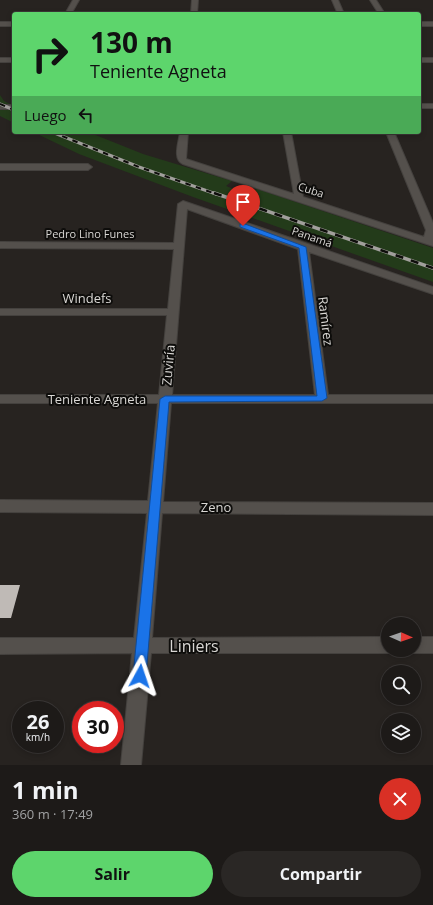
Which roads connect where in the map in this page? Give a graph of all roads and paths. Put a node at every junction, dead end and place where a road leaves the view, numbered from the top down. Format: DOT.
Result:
graph roads {
  1 [pos="76,0"];
  2 [pos="195,0"];
  3 [pos="335,0"];
  4 [pos="373,0"];
  5 [pos="69,12"];
  6 [pos="194,12"];
  7 [pos="339,12"];
  8 [pos="381,12"];
  9 [pos="0,24"];
  10 [pos="12,24"];
  11 [pos="421,24"];
  12 [pos="433,24"];
  13 [pos="0,60"];
  14 [pos="12,60"];
  15 [pos="421,60"];
  16 [pos="433,60"];
  17 [pos="0,106"];
  18 [pos="12,106"];
  19 [pos="421,106"];
  20 [pos="433,106"];
  21 [pos="184,134"];
  22 [pos="287,134"];
  23 [pos="391,134"];
  24 [pos="0,167"];
  25 [pos="88,167"];
  26 [pos="299,199"];
  27 [pos="183,204"];
  28 [pos="430,242"];
  29 [pos="0,245"];
  30 [pos="179,246"];
  31 [pos="303,247"];
  32 [pos="433,291"];
  33 [pos="0,312"];
  34 [pos="173,312"];
  35 [pos="322,398"];
  36 [pos="0,399"];
  37 [pos="165,399"];
  38 [pos="433,399"];
  39 [pos="0,506"];
  40 [pos="155,507"];
  41 [pos="433,509"];
  42 [pos="381,645"];
  43 [pos="421,645"];
  44 [pos="433,645"];
  45 [pos="0,646"];
  46 [pos="142,646"];
  47 [pos="131,765"];
  1 -- 5 [label="street"];
  2 -- 6 [label="street"];
  3 -- 7 [label="street"];
  4 -- 8 [label="street"];
  9 -- 10 [label="street"];
  11 -- 12 [label="street"];
  13 -- 14 [label="street"];
  15 -- 16 [label="street"];
  17 -- 18 [label="street"];
  19 -- 20 [label="street"];
  21 -- 26 [label="street, Cuba"];
  22 -- 26 [label="street"];
  23 -- 28 [label="street"];
  24 -- 25 [label="street"];
  26 -- 28 [label="street, Cuba"];
  27 -- 30 [label="street, Zuviría"];
  27 -- 31 [label="street, Panamá"];
  29 -- 30 [label="street, Pedro Lino Funes"];
  30 -- 34 [label="street, Zuviría"];
  31 -- 32 [label="street, Panamá"];
  31 -- 35 [label="street, Ramírez"];
  33 -- 34 [label="street, Windefs"];
  34 -- 37 [label="street, Zuviría"];
  35 -- 37 [label="street, Teniente Agneta"];
  35 -- 38 [label="street, Teniente Agneta"];
  36 -- 37 [label="street, Teniente Agneta"];
  37 -- 40 [label="street, Zuviría"];
  39 -- 40 [label="street, Zeno"];
  40 -- 41 [label="street, Zeno"];
  40 -- 46 [label="street, Zuviría"];
  42 -- 46 [label="street, Liniers"];
  43 -- 44 [label="street"];
  45 -- 46 [label="street, Liniers"];
  46 -- 47 [label="street, Zuviría"];
}
